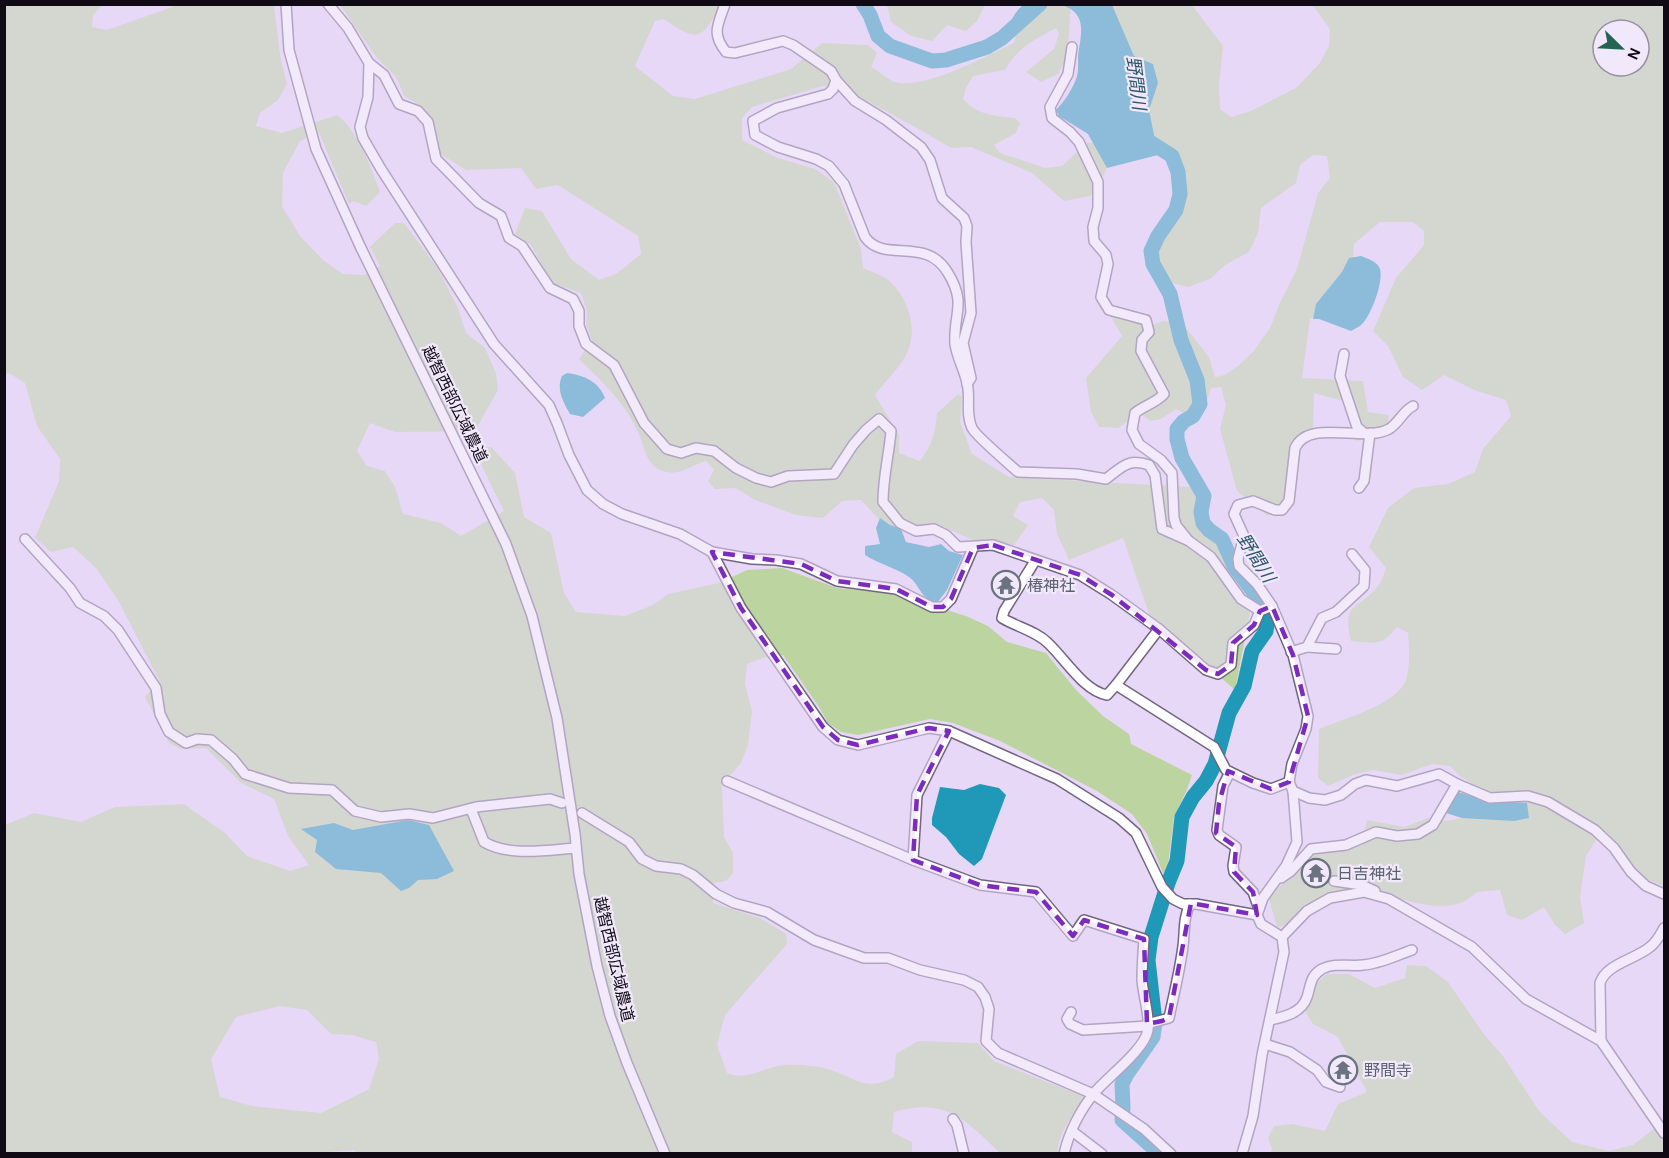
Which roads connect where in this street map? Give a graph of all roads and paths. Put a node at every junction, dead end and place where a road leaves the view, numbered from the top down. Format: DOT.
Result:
graph roads {
  1 [pos="285,4"];
  2 [pos="328,4"];
  3 [pos="725,4"];
  4 [pos="1072,48"];
  5 [pos="369,63"];
  6 [pos="836,80"];
  7 [pos="1344,354"];
  8 [pos="967,384"];
  9 [pos="1413,406"];
  10 [pos="1367,433"];
  11 [pos="1359,488"];
  12 [pos="25,539"];
  13 [pos="1189,542"];
  14 [pos="973,548"];
  15 [pos="712,552"];
  16 [pos="1352,554"];
  17 [pos="1035,561"];
  18 [pos="1272,606"];
  19 [pos="1260,611"];
  20 [pos="1159,629"];
  21 [pos="1307,646"];
  22 [pos="1336,649"];
  23 [pos="1291,652"];
  24 [pos="1116,686"];
  25 [pos="949,731"];
  26 [pos="1230,772"];
  27 [pos="727,781"];
  28 [pos="1457,784"];
  29 [pos="1291,786"];
  30 [pos="562,803"];
  31 [pos="471,809"];
  32 [pos="582,813"];
  33 [pos="576,848"];
  34 [pos="913,860"];
  35 [pos="1334,881"];
  36 [pos="1274,884"];
  37 [pos="1665,894"];
  38 [pos="1383,898"];
  39 [pos="1190,904"];
  40 [pos="1258,912"];
  41 [pos="1665,928"];
  42 [pos="1282,937"];
  43 [pos="1412,950"];
  44 [pos="1071,1012"];
  45 [pos="1270,1020"];
  46 [pos="1148,1025"];
  47 [pos="1601,1041"];
  48 [pos="1265,1044"];
  49 [pos="1340,1087"];
  50 [pos="1093,1094"];
  51 [pos="953,1119"];
  52 [pos="1072,1131"];
  53 [pos="1665,1133"];
  54 [pos="665,1154"];
  55 [pos="964,1154"];
  56 [pos="1064,1154"];
  57 [pos="1102,1154"];
  58 [pos="1171,1154"];
  59 [pos="1242,1154"];
  1 -- 33 [label="street, 越智西部広域農道"];
  2 -- 5 [label="street"];
  3 -- 6 [label="street"];
  4 -- 13 [label="street"];
  5 -- 14 [label="street"];
  5 -- 15 [label="street"];
  6 -- 8 [label="street"];
  6 -- 8 [label="street"];
  7 -- 10 [label="street"];
  8 -- 13 [label="street"];
  9 -- 10 [label="street"];
  10 -- 11 [label="street"];
  10 -- 18 [label="street"];
  12 -- 31 [label="street"];
  13 -- 19 [label="street"];
  14 -- 15 [label="street"];
  14 -- 17 [label="street"];
  15 -- 25 [label="street"];
  16 -- 21 [label="street"];
  17 -- 20 [label="street"];
  17 -- 24 [label="street"];
  18 -- 19 [label="street"];
  18 -- 23 [label="street"];
  19 -- 20 [label="street"];
  20 -- 24 [label="street"];
  21 -- 22 [label="street"];
  21 -- 23 [label="street"];
  23 -- 29 [label="street"];
  24 -- 26 [label="street"];
  25 -- 34 [label="street"];
  25 -- 39 [label="street"];
  26 -- 29 [label="street"];
  26 -- 40 [label="street"];
  27 -- 34 [label="street"];
  28 -- 29 [label="street"];
  28 -- 36 [label="street"];
  28 -- 37 [label="street"];
  29 -- 36 [label="street"];
  30 -- 31 [label="street"];
  31 -- 33 [label="street"];
  32 -- 50 [label="street"];
  33 -- 54 [label="street, 越智西部広域農道"];
  34 -- 46 [label="street"];
  35 -- 38 [label="street"];
  36 -- 40 [label="street"];
  38 -- 42 [label="street"];
  38 -- 47 [label="street"];
  39 -- 40 [label="street"];
  39 -- 46 [label="street"];
  40 -- 42 [label="street"];
  41 -- 47 [label="street"];
  42 -- 45 [label="street"];
  43 -- 45 [label="street"];
  44 -- 46 [label="street"];
  45 -- 48 [label="street"];
  46 -- 50 [label="street"];
  47 -- 53 [label="street"];
  48 -- 49 [label="street"];
  48 -- 59 [label="street"];
  50 -- 52 [label="street"];
  50 -- 58 [label="street"];
  51 -- 55 [label="street"];
  52 -- 56 [label="street"];
  52 -- 57 [label="street"];
}
